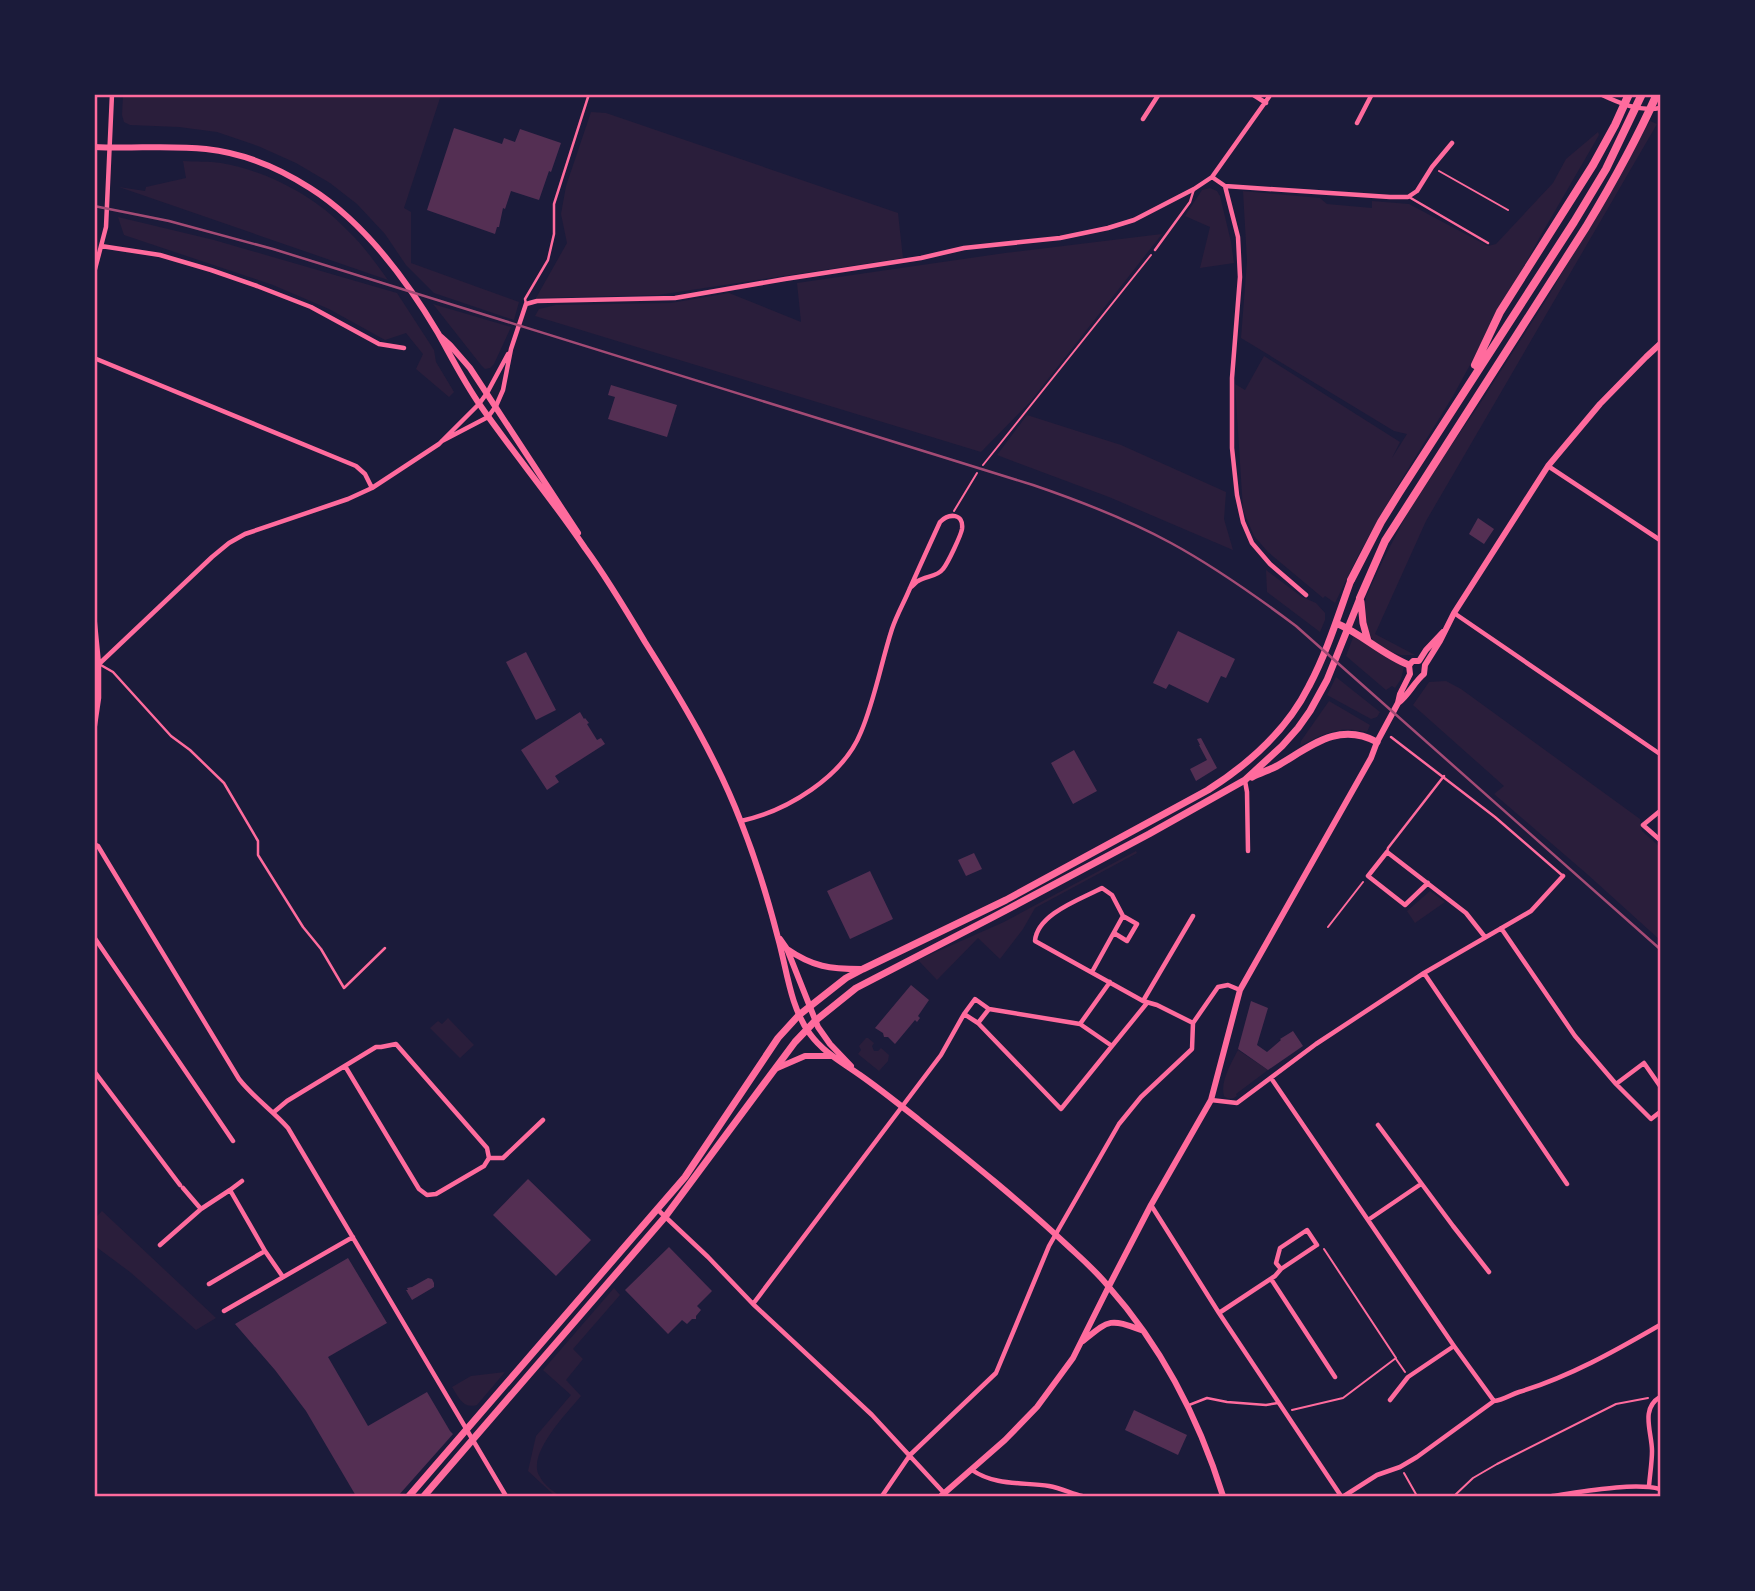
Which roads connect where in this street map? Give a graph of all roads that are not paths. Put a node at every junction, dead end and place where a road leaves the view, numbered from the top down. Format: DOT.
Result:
graph roads {
  1 [pos="112,94"];
  2 [pos="589,94"];
  3 [pos="1159,94"];
  4 [pos="1252,94"];
  5 [pos="1271,94"];
  6 [pos="1372,94"];
  7 [pos="1600,94"];
  8 [pos="1629,94"];
  9 [pos="1642,94"];
  10 [pos="1657,94"];
  11 [pos="1266,103"];
  12 [pos="1626,105"];
  13 [pos="1659,108"];
  14 [pos="1143,119"];
  15 [pos="1357,123"];
  16 [pos="1452,143"];
  17 [pos="94,147"];
  18 [pos="109,148"];
  19 [pos="1212,177"];
  20 [pos="1225,186"];
  21 [pos="1194,190"];
  22 [pos="1408,197"];
  23 [pos="1488,243"];
  24 [pos="101,246"];
  25 [pos="1155,250"];
  26 [pos="94,273"];
  27 [pos="525,305"];
  28 [pos="439,335"];
  29 [pos="1661,344"];
  30 [pos="404,348"];
  31 [pos="511,349"];
  32 [pos="94,358"];
  33 [pos="1464,391"];
  34 [pos="487,393"];
  35 [pos="479,404"];
  36 [pos="496,406"];
  37 [pos="488,416"];
  38 [pos="442,442"];
  39 [pos="1548,466"];
  40 [pos="372,488"];
  41 [pos="1661,540"];
  42 [pos="585,547"];
  43 [pos="1351,580"];
  44 [pos="910,588"];
  45 [pos="1306,595"];
  46 [pos="1360,598"];
  47 [pos="1454,613"];
  48 [pos="94,614"];
  49 [pos="1336,623"];
  50 [pos="1348,628"];
  51 [pos="1368,641"];
  52 [pos="1422,663"];
  53 [pos="97,665"];
  54 [pos="1409,666"];
  55 [pos="1410,674"];
  56 [pos="1418,678"];
  57 [pos="1398,703"];
  58 [pos="94,732"];
  59 [pos="1391,737"];
  60 [pos="1377,742"];
  61 [pos="1661,754"];
  62 [pos="1444,776"];
  63 [pos="1245,780"];
  64 [pos="1661,811"];
  65 [pos="741,821"];
  66 [pos="1661,840"];
  67 [pos="94,844"];
  68 [pos="1248,851"];
  69 [pos="1387,852"];
  70 [pos="1563,876"];
  71 [pos="1428,883"];
  72 [pos="1123,916"];
  73 [pos="1193,916"];
  74 [pos="1501,928"];
  75 [pos="1114,933"];
  76 [pos="777,935"];
  77 [pos="94,937"];
  78 [pos="1485,937"];
  79 [pos="385,948"];
  80 [pos="787,949"];
  81 [pos="863,969"];
  82 [pos="1092,972"];
  83 [pos="1424,973"];
  84 [pos="1110,982"];
  85 [pos="1240,990"];
  86 [pos="1145,1001"];
  87 [pos="809,1007"];
  88 [pos="989,1009"];
  89 [pos="964,1013"];
  90 [pos="799,1015"];
  91 [pos="815,1021"];
  92 [pos="978,1023"];
  93 [pos="1193,1023"];
  94 [pos="1080,1024"];
  95 [pos="806,1029"];
  96 [pos="1112,1046"];
  97 [pos="830,1056"];
  98 [pos="345,1066"];
  99 [pos="775,1069"];
  100 [pos="94,1071"];
  101 [pos="857,1072"];
  102 [pos="1271,1077"];
  103 [pos="1616,1084"];
  104 [pos="1661,1086"];
  105 [pos="1211,1100"];
  106 [pos="902,1107"];
  107 [pos="274,1112"];
  108 [pos="1661,1112"];
  109 [pos="543,1120"];
  110 [pos="1378,1125"];
  111 [pos="233,1141"];
  112 [pos="489,1157"];
  113 [pos="242,1181"];
  114 [pos="1421,1184"];
  115 [pos="1567,1184"];
  116 [pos="230,1189"];
  117 [pos="1150,1205"];
  118 [pos="201,1209"];
  119 [pos="656,1209"];
  120 [pos="665,1217"];
  121 [pos="1368,1220"];
  122 [pos="1057,1235"];
  123 [pos="353,1237"];
  124 [pos="160,1245"];
  125 [pos="265,1251"];
  126 [pos="1281,1269"];
  127 [pos="1489,1272"];
  128 [pos="283,1278"];
  129 [pos="1271,1279"];
  130 [pos="209,1284"];
  131 [pos="1109,1286"];
  132 [pos="753,1304"];
  133 [pos="224,1311"];
  134 [pos="1219,1313"];
  135 [pos="1661,1325"];
  136 [pos="1141,1330"];
  137 [pos="1082,1342"];
  138 [pos="1454,1346"];
  139 [pos="1335,1377"];
  140 [pos="1658,1399"];
  141 [pos="1390,1400"];
  142 [pos="1494,1401"];
  143 [pos="1278,1403"];
  144 [pos="1188,1406"];
  145 [pos="467,1430"];
  146 [pos="472,1440"];
  147 [pos="910,1455"];
  148 [pos="972,1470"];
  149 [pos="1649,1486"];
  150 [pos="1661,1489"];
  151 [pos="943,1495"];
  152 [pos="410,1496"];
  153 [pos="424,1496"];
  154 [pos="506,1496"];
  155 [pos="883,1496"];
  156 [pos="1082,1496"];
  157 [pos="1223,1496"];
  158 [pos="1343,1496"];
  159 [pos="1552,1496"];
  1 -- 18 [label="street"];
  2 -- 27 [label="lane"];
  3 -- 14 [label="street"];
  4 -- 11 [label="street"];
  5 -- 11 [label="street"];
  6 -- 15 [label="street"];
  7 -- 12 [label="street"];
  8 -- 12 [label="highway"];
  9 -- 33 [label="highway"];
  10 -- 46 [label="highway"];
  11 -- 19 [label="street"];
  12 -- 13 [label="street"];
  12 -- 33 [label="highway"];
  16 -- 22 [label="street"];
  17 -- 18 [label="main road"];
  18 -- 24 [label="street"];
  18 -- 28 [label="main road"];
  19 -- 20 [label="street"];
  19 -- 21 [label="street"];
  20 -- 22 [label="street"];
  20 -- 45 [label="street"];
  21 -- 25 [label="lane"];
  21 -- 27 [label="street"];
  22 -- 23 [label="lane"];
  24 -- 26 [label="street"];
  24 -- 30 [label="street"];
  27 -- 31 [label="street"];
  28 -- 34 [label="main road"];
  28 -- 35 [label="main road"];
  29 -- 39 [label="main road"];
  31 -- 34 [label="street"];
  31 -- 36 [label="street"];
  32 -- 40 [label="street"];
  33 -- 43 [label="highway"];
  34 -- 35 [label="street"];
  34 -- 36 [label="main road"];
  35 -- 37 [label="main road"];
  35 -- 38 [label="street"];
  36 -- 37 [label="street"];
  36 -- 42 [label="main road"];
  37 -- 38 [label="street"];
  37 -- 42 [label="main road"];
  38 -- 40 [label="street"];
  39 -- 41 [label="street"];
  39 -- 47 [label="main road"];
  40 -- 53 [label="street"];
  42 -- 65 [label="main road"];
  43 -- 49 [label="main road"];
  44 -- 44 [label="street"];
  44 -- 65 [label="street"];
  46 -- 50 [label="main road"];
  46 -- 51 [label="main road"];
  47 -- 52 [label="main road"];
  47 -- 61 [label="street"];
  48 -- 53 [label="street"];
  49 -- 50 [label="main road"];
  49 -- 81 [label="main road"];
  50 -- 51 [label="main road"];
  50 -- 63 [label="main road"];
  51 -- 54 [label="main road"];
  52 -- 54 [label="main road"];
  52 -- 56 [label="main road"];
  53 -- 58 [label="street"];
  53 -- 79 [label="lane"];
  54 -- 55 [label="main road"];
  55 -- 56 [label="main road"];
  55 -- 57 [label="main road"];
  56 -- 57 [label="main road"];
  57 -- 60 [label="main road"];
  59 -- 62 [label="lane"];
  60 -- 63 [label="main road"];
  60 -- 85 [label="main road"];
  62 -- 69 [label="lane"];
  62 -- 70 [label="lane"];
  63 -- 68 [label="street"];
  63 -- 91 [label="main road"];
  64 -- 66 [label="street"];
  65 -- 76 [label="main road"];
  67 -- 107 [label="street"];
  69 -- 71 [label="street"];
  69 -- 71 [label="street"];
  70 -- 74 [label="street"];
  71 -- 78 [label="street"];
  72 -- 75 [label="street"];
  72 -- 75 [label="street"];
  72 -- 82 [label="street"];
  73 -- 86 [label="street"];
  74 -- 78 [label="street"];
  74 -- 103 [label="street"];
  75 -- 82 [label="street"];
  76 -- 80 [label="main road"];
  76 -- 90 [label="main road"];
  77 -- 111 [label="street"];
  78 -- 83 [label="street"];
  80 -- 81 [label="main road"];
  80 -- 87 [label="main road"];
  81 -- 87 [label="main road"];
  82 -- 84 [label="street"];
  83 -- 102 [label="street"];
  83 -- 115 [label="street"];
  84 -- 86 [label="street"];
  84 -- 94 [label="street"];
  85 -- 93 [label="street"];
  85 -- 105 [label="main road"];
  86 -- 93 [label="street"];
  86 -- 96 [label="street"];
  87 -- 90 [label="main road"];
  87 -- 91 [label="main road"];
  88 -- 89 [label="street"];
  88 -- 92 [label="street"];
  88 -- 94 [label="street"];
  89 -- 92 [label="street"];
  89 -- 106 [label="street"];
  90 -- 95 [label="main road"];
  90 -- 119 [label="main road"];
  91 -- 95 [label="main road"];
  91 -- 101 [label="main road"];
  92 -- 96 [label="street"];
  93 -- 122 [label="street"];
  94 -- 96 [label="street"];
  95 -- 97 [label="main road"];
  95 -- 99 [label="main road"];
  97 -- 99 [label="main road"];
  97 -- 101 [label="main road"];
  98 -- 107 [label="street"];
  98 -- 112 [label="street"];
  98 -- 112 [label="street"];
  99 -- 120 [label="main road"];
  100 -- 118 [label="street"];
  101 -- 106 [label="main road"];
  102 -- 105 [label="street"];
  102 -- 121 [label="street"];
  103 -- 104 [label="street"];
  103 -- 108 [label="street"];
  105 -- 117 [label="main road"];
  106 -- 122 [label="main road"];
  106 -- 132 [label="street"];
  107 -- 123 [label="street"];
  109 -- 112 [label="street"];
  110 -- 114 [label="street"];
  113 -- 116 [label="street"];
  114 -- 121 [label="street"];
  114 -- 127 [label="street"];
  116 -- 118 [label="street"];
  116 -- 125 [label="street"];
  117 -- 131 [label="main road"];
  117 -- 134 [label="street"];
  118 -- 124 [label="street"];
  119 -- 120 [label="street"];
  119 -- 145 [label="main road"];
  120 -- 132 [label="street"];
  120 -- 146 [label="main road"];
  121 -- 138 [label="street"];
  122 -- 131 [label="main road"];
  122 -- 147 [label="street"];
  123 -- 128 [label="street"];
  123 -- 145 [label="street"];
  125 -- 128 [label="street"];
  125 -- 130 [label="street"];
  126 -- 126 [label="street"];
  126 -- 129 [label="street"];
  128 -- 133 [label="street"];
  129 -- 134 [label="street"];
  129 -- 139 [label="street"];
  131 -- 136 [label="main road"];
  131 -- 137 [label="main road"];
  132 -- 147 [label="street"];
  134 -- 143 [label="street"];
  135 -- 142 [label="street"];
  136 -- 137 [label="main road"];
  136 -- 144 [label="main road"];
  137 -- 148 [label="main road"];
  138 -- 141 [label="street"];
  138 -- 142 [label="street"];
  140 -- 149 [label="street"];
  142 -- 158 [label="street"];
  143 -- 144 [label="lane"];
  143 -- 158 [label="street"];
  144 -- 157 [label="main road"];
  145 -- 146 [label="street"];
  145 -- 152 [label="main road"];
  146 -- 153 [label="main road"];
  146 -- 154 [label="street"];
  147 -- 151 [label="street"];
  147 -- 155 [label="street"];
  148 -- 151 [label="main road"];
  148 -- 156 [label="street"];
  149 -- 150 [label="street"];
  149 -- 159 [label="street"];
}
